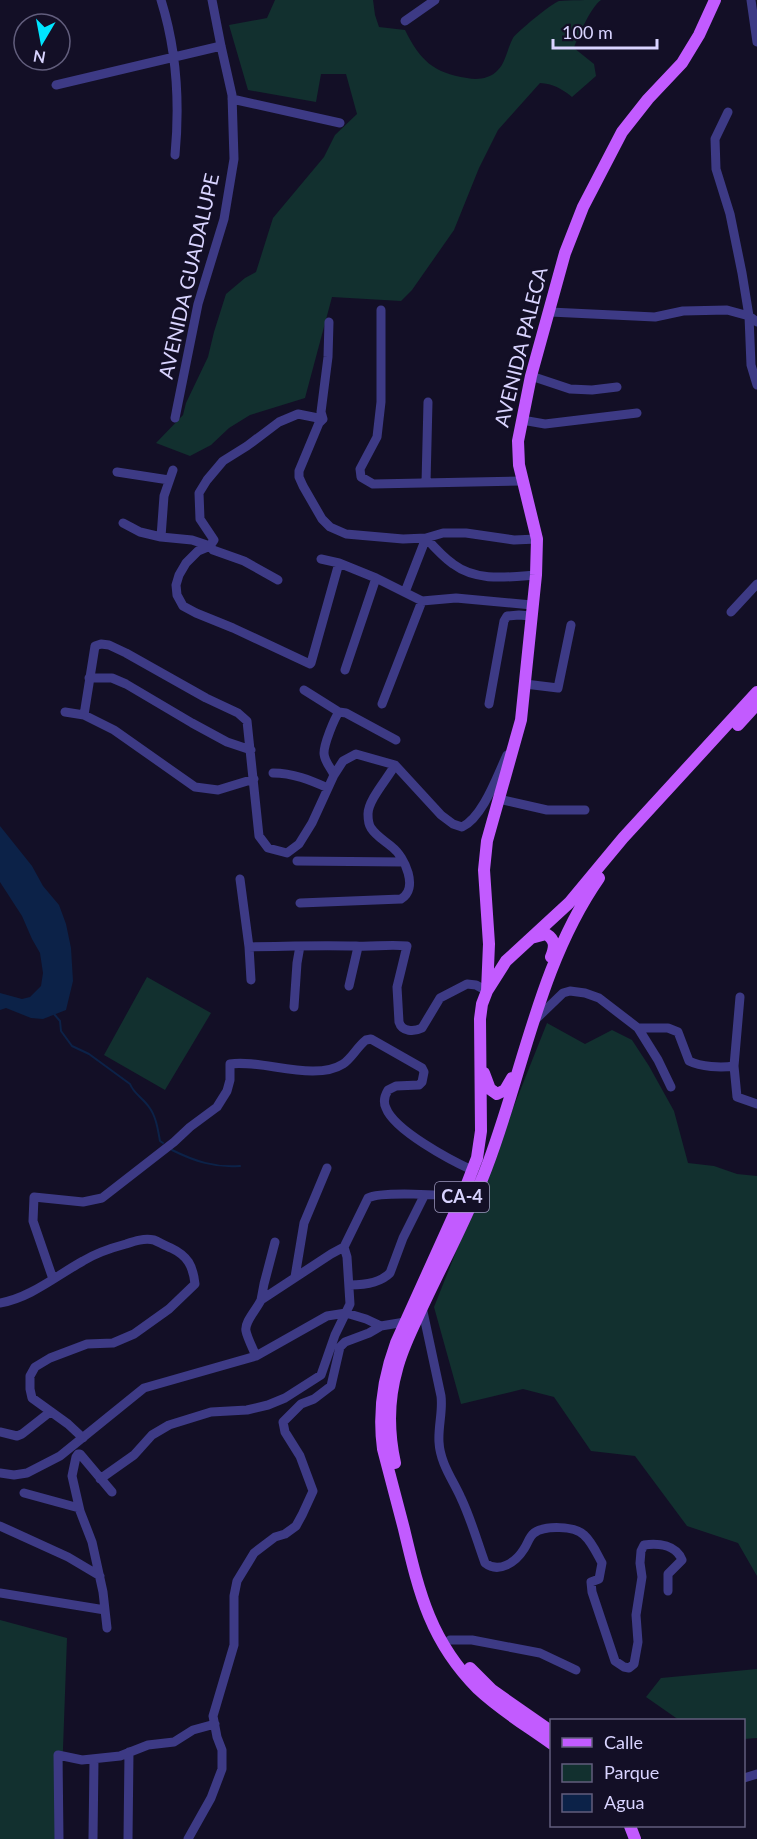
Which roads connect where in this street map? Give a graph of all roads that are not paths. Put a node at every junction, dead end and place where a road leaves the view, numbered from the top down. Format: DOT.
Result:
graph roads {
  1 [pos="161,0"];
  2 [pos="212,0"];
  3 [pos="435,0"];
  4 [pos="715,0"];
  5 [pos="751,0"];
  6 [pos="405,21"];
  7 [pos="757,42"];
  8 [pos="220,46"];
  9 [pos="175,57"];
  10 [pos="56,85"];
  11 [pos="232,99"];
  12 [pos="728,112"];
  13 [pos="340,123"];
  14 [pos="175,155"];
  15 [pos="381,310"];
  16 [pos="550,312"];
  17 [pos="749,316"];
  18 [pos="329,322"];
  19 [pos="757,322"];
  20 [pos="531,376"];
  21 [pos="757,385"];
  22 [pos="617,387"];
  23 [pos="428,402"];
  24 [pos="637,413"];
  25 [pos="175,418"];
  26 [pos="323,419"];
  27 [pos="522,420"];
  28 [pos="173,470"];
  29 [pos="117,472"];
  30 [pos="169,480"];
  31 [pos="522,481"];
  32 [pos="426,483"];
  33 [pos="123,523"];
  34 [pos="161,537"];
  35 [pos="426,538"];
  36 [pos="537,539"];
  37 [pos="210,546"];
  38 [pos="321,559"];
  39 [pos="339,564"];
  40 [pos="536,575"];
  41 [pos="376,578"];
  42 [pos="278,580"];
  43 [pos="757,584"];
  44 [pos="405,592"];
  45 [pos="422,601"];
  46 [pos="532,611"];
  47 [pos="731,612"];
  48 [pos="571,625"];
  49 [pos="345,670"];
  50 [pos="89,678"];
  51 [pos="525,684"];
  52 [pos="304,690"];
  53 [pos="757,692"];
  54 [pos="382,704"];
  55 [pos="489,704"];
  56 [pos="757,705"];
  57 [pos="65,712"];
  58 [pos="339,712"];
  59 [pos="84,715"];
  60 [pos="521,720"];
  61 [pos="396,740"];
  62 [pos="251,750"];
  63 [pos="395,765"];
  64 [pos="273,772"];
  65 [pos="334,775"];
  66 [pos="254,779"];
  67 [pos="328,788"];
  68 [pos="499,799"];
  69 [pos="585,810"];
  70 [pos="297,861"];
  71 [pos="403,862"];
  72 [pos="240,879"];
  73 [pos="300,903"];
  74 [pos="531,938"];
  75 [pos="488,939"];
  76 [pos="300,946"];
  77 [pos="249,947"];
  78 [pos="358,947"];
  79 [pos="506,961"];
  80 [pos="251,980"];
  81 [pos="349,986"];
  82 [pos="487,991"];
  83 [pos="740,997"];
  84 [pos="294,1007"];
  85 [pos="535,1020"];
  86 [pos="638,1028"];
  87 [pos="528,1042"];
  88 [pos="523,1059"];
  89 [pos="480,1064"];
  90 [pos="734,1066"];
  91 [pos="671,1087"];
  92 [pos="757,1104"];
  93 [pos="327,1168"];
  94 [pos="472,1170"];
  95 [pos="424,1196"];
  96 [pos="462,1197"];
  97 [pos="275,1242"];
  98 [pos="344,1247"];
  99 [pos="295,1277"];
  100 [pos="53,1279"];
  101 [pos="350,1285"];
  102 [pos="261,1300"];
  103 [pos="0,1303"];
  104 [pos="422,1307"];
  105 [pos="346,1313"];
  106 [pos="405,1322"];
  107 [pos="381,1326"];
  108 [pos="256,1356"];
  109 [pos="50,1412"];
  110 [pos="0,1432"];
  111 [pos="80,1440"];
  112 [pos="78,1454"];
  113 [pos="0,1473"];
  114 [pos="100,1479"];
  115 [pos="112,1492"];
  116 [pos="24,1493"];
  117 [pos="79,1508"];
  118 [pos="0,1526"];
  119 [pos="100,1576"];
  120 [pos="668,1591"];
  121 [pos="0,1593"];
  122 [pos="105,1610"];
  123 [pos="107,1628"];
  124 [pos="450,1640"];
  125 [pos="576,1670"];
  126 [pos="215,1724"];
  127 [pos="549,1736"];
  128 [pos="129,1752"];
  129 [pos="94,1760"];
  130 [pos="59,1839"];
  131 [pos="93,1839"];
  132 [pos="128,1839"];
  133 [pos="188,1839"];
  1 -- 9 [label="street"];
  2 -- 8 [label="street, AVENIDA GUADALUPE"];
  3 -- 6 [label="street"];
  4 -- 16 [label="main road, AVENIDA PALECA"];
  5 -- 7 [label="street"];
  8 -- 9 [label="street"];
  8 -- 11 [label="street, AVENIDA GUADALUPE"];
  9 -- 10 [label="street"];
  9 -- 14 [label="street"];
  11 -- 13 [label="street"];
  11 -- 25 [label="street, AVENIDA GUADALUPE"];
  12 -- 17 [label="street"];
  15 -- 32 [label="street"];
  16 -- 17 [label="street"];
  16 -- 20 [label="main road, AVENIDA PALECA"];
  17 -- 19 [label="street"];
  17 -- 21 [label="street"];
  18 -- 26 [label="street"];
  20 -- 22 [label="street"];
  20 -- 27 [label="main road, AVENIDA PALECA"];
  23 -- 32 [label="street"];
  24 -- 27 [label="street"];
  26 -- 35 [label="street"];
  26 -- 37 [label="street"];
  27 -- 31 [label="main road, AVENIDA PALECA"];
  28 -- 30 [label="street"];
  29 -- 30 [label="street"];
  30 -- 34 [label="street"];
  31 -- 32 [label="street"];
  31 -- 36 [label="main road, AVENIDA PALECA"];
  33 -- 34 [label="street"];
  34 -- 37 [label="street"];
  35 -- 36 [label="street"];
  35 -- 40 [label="street"];
  35 -- 44 [label="street"];
  36 -- 40 [label="main road, AVENIDA PALECA"];
  37 -- 39 [label="street"];
  37 -- 42 [label="street"];
  38 -- 39 [label="street"];
  39 -- 41 [label="street"];
  40 -- 46 [label="main road, AVENIDA PALECA"];
  41 -- 44 [label="street"];
  41 -- 49 [label="street"];
  43 -- 47 [label="street"];
  44 -- 45 [label="street"];
  45 -- 46 [label="street"];
  45 -- 54 [label="street"];
  46 -- 51 [label="main road, AVENIDA PALECA"];
  46 -- 55 [label="street"];
  48 -- 51 [label="street"];
  50 -- 59 [label="street"];
  50 -- 62 [label="street"];
  50 -- 62 [label="street"];
  51 -- 60 [label="main road, AVENIDA PALECA"];
  52 -- 58 [label="street"];
  53 -- 74 [label="main road, CA-4"];
  56 -- 85 [label="main road, CA-4"];
  57 -- 59 [label="street"];
  58 -- 61 [label="street"];
  58 -- 65 [label="street"];
  59 -- 66 [label="street"];
  60 -- 63 [label="street"];
  60 -- 68 [label="main road, AVENIDA PALECA"];
  62 -- 66 [label="street"];
  63 -- 65 [label="street"];
  63 -- 71 [label="street"];
  64 -- 67 [label="street"];
  65 -- 67 [label="street"];
  66 -- 67 [label="street"];
  68 -- 69 [label="street"];
  68 -- 75 [label="main road, AVENIDA PALECA"];
  70 -- 71 [label="street"];
  71 -- 73 [label="street"];
  72 -- 77 [label="street"];
  74 -- 79 [label="main road, CA-4"];
  74 -- 87 [label="main road"];
  75 -- 79 [label="main road"];
  75 -- 82 [label="main road, AVENIDA PALECA"];
  76 -- 77 [label="street"];
  76 -- 78 [label="street"];
  76 -- 84 [label="street"];
  77 -- 80 [label="street"];
  78 -- 81 [label="street"];
  78 -- 82 [label="street"];
  79 -- 82 [label="main road, CA-4"];
  82 -- 89 [label="main road, CA-4"];
  83 -- 90 [label="street"];
  85 -- 86 [label="street"];
  85 -- 87 [label="main road, CA-4"];
  86 -- 90 [label="street"];
  86 -- 91 [label="street"];
  87 -- 88 [label="main road, CA-4"];
  88 -- 89 [label="main road"];
  88 -- 104 [label="main road, CA-4"];
  89 -- 94 [label="main road, CA-4"];
  90 -- 92 [label="street"];
  93 -- 99 [label="street"];
  94 -- 96 [label="main road, CA-4"];
  94 -- 100 [label="street"];
  95 -- 96 [label="street"];
  95 -- 98 [label="street"];
  95 -- 101 [label="street"];
  96 -- 106 [label="main road, CA-4"];
  97 -- 102 [label="street"];
  98 -- 99 [label="street"];
  98 -- 101 [label="street"];
  99 -- 102 [label="street"];
  100 -- 103 [label="street"];
  100 -- 109 [label="street"];
  101 -- 105 [label="street"];
  102 -- 108 [label="street"];
  104 -- 120 [label="street"];
  104 -- 124 [label="main road, CA-4"];
  105 -- 107 [label="street"];
  105 -- 108 [label="street"];
  105 -- 114 [label="street"];
  106 -- 107 [label="street"];
  106 -- 127 [label="main road, CA-4"];
  107 -- 126 [label="street"];
  108 -- 111 [label="street"];
  109 -- 110 [label="street"];
  109 -- 111 [label="street"];
  111 -- 112 [label="street"];
  111 -- 113 [label="street"];
  112 -- 114 [label="street"];
  112 -- 117 [label="street"];
  114 -- 115 [label="street"];
  116 -- 117 [label="street"];
  117 -- 119 [label="street"];
  118 -- 119 [label="street"];
  119 -- 122 [label="street"];
  121 -- 122 [label="street"];
  122 -- 123 [label="street"];
  124 -- 125 [label="street"];
  124 -- 127 [label="main road, CA-4"];
  126 -- 128 [label="street"];
  126 -- 133 [label="street"];
  128 -- 129 [label="street"];
  128 -- 132 [label="street"];
  129 -- 130 [label="street"];
  129 -- 131 [label="street"];
}
